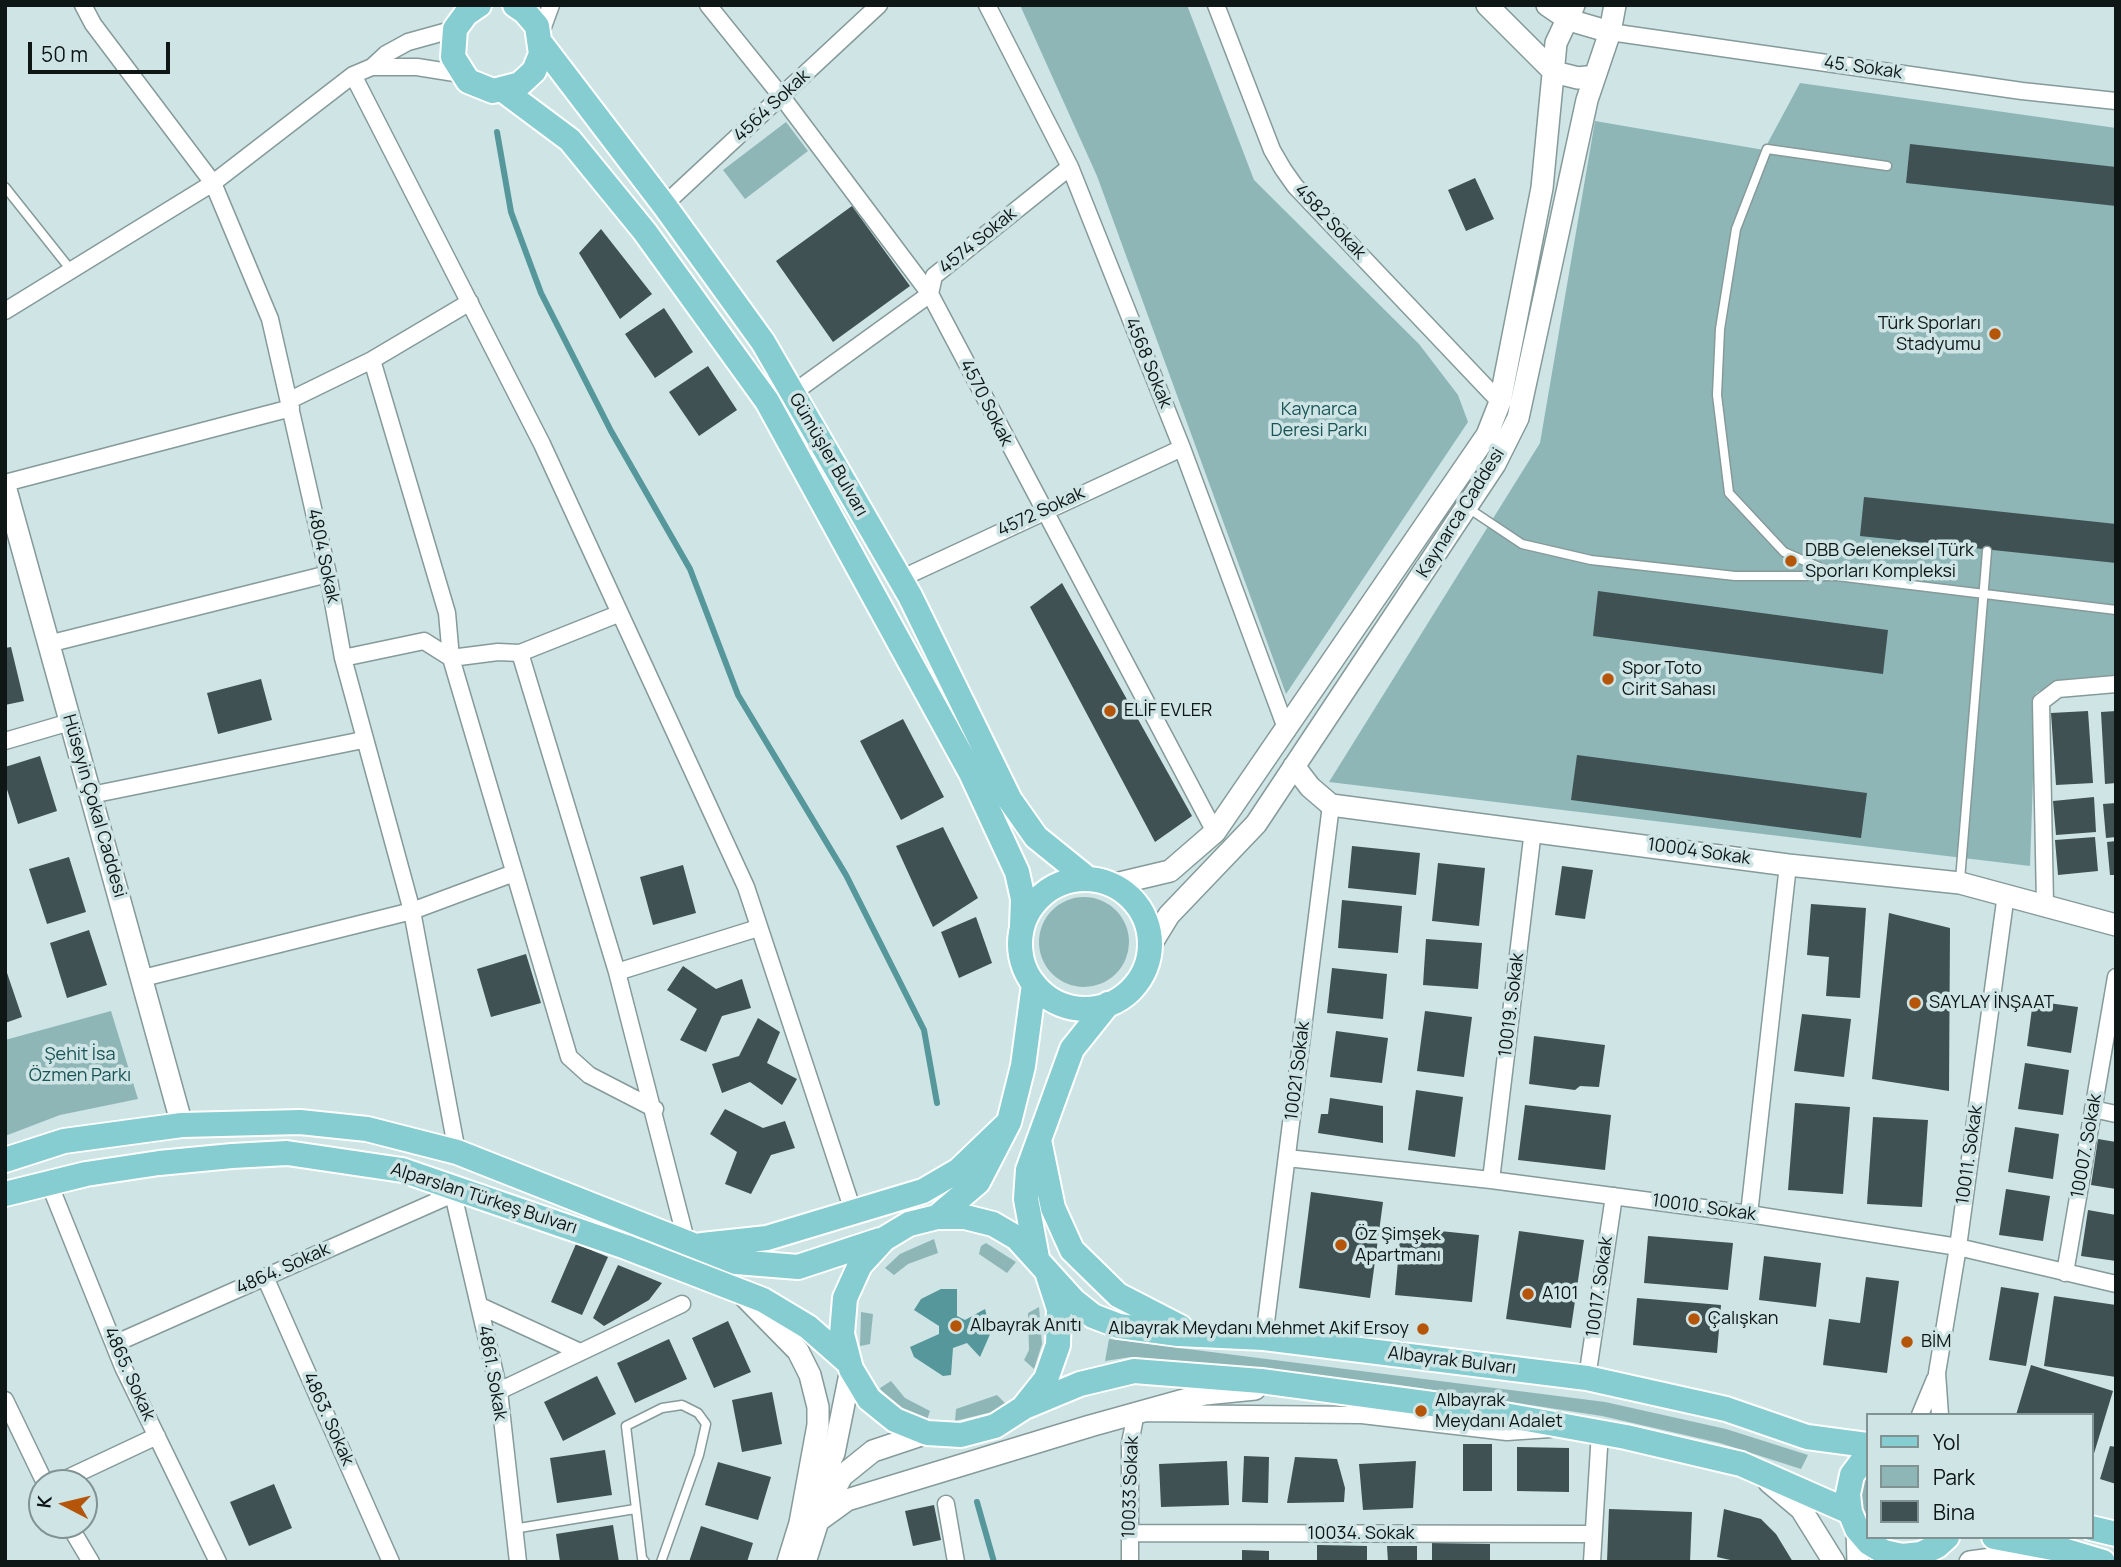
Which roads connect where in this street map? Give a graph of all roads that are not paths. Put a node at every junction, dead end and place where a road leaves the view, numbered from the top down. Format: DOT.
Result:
graph roads {
  1 [pos="83,5"];
  2 [pos="515,5"];
  3 [pos="551,5"];
  4 [pos="708,5"];
  5 [pos="879,5"];
  6 [pos="987,5"];
  7 [pos="1216,5"];
  8 [pos="1487,5"];
  9 [pos="1547,5"];
  10 [pos="1615,5"];
  11 [pos="1571,12"];
  12 [pos="460,15"];
  13 [pos="1610,32"];
  14 [pos="541,40"];
  15 [pos="372,67"];
  16 [pos="1554,72"];
  17 [pos="461,74"];
  18 [pos="353,75"];
  19 [pos="1595,76"];
  20 [pos="503,90"];
  21 [pos="782,97"];
  22 [pos="2116,101"];
  23 [pos="1887,166"];
  24 [pos="1070,167"];
  25 [pos="213,183"];
  26 [pos="5,187"];
  27 [pos="664,205"];
  28 [pos="71,271"];
  29 [pos="930,294"];
  30 [pos="470,302"];
  31 [pos="5,311"];
  32 [pos="372,360"];
  33 [pos="793,393"];
  34 [pos="1500,402"];
  35 [pos="291,404"];
  36 [pos="1182,447"];
  37 [pos="5,484"];
  38 [pos="1468,509"];
  39 [pos="1042,510"];
  40 [pos="1987,551"];
  41 [pos="328,574"];
  42 [pos="1837,576"];
  43 [pos="900,579"];
  44 [pos="1981,594"];
  45 [pos="2116,610"];
  46 [pos="618,614"];
  47 [pos="48,644"];
  48 [pos="520,653"];
  49 [pos="343,658"];
  50 [pos="451,658"];
  51 [pos="2116,684"];
  52 [pos="70,722"];
  53 [pos="1287,731"];
  54 [pos="363,740"];
  55 [pos="5,741"];
  56 [pos="1294,766"];
  57 [pos="91,795"];
  58 [pos="1331,804"];
  59 [pos="1533,830"];
  60 [pos="1215,832"];
  61 [pos="1788,864"];
  62 [pos="514,873"];
  63 [pos="1099,882"];
  64 [pos="1960,883"];
  65 [pos="2006,894"];
  66 [pos="2045,904"];
  67 [pos="412,911"];
  68 [pos="2116,925"];
  69 [pos="1021,927"];
  70 [pos="758,928"];
  71 [pos="1150,946"];
  72 [pos="617,972"];
  73 [pos="2116,977"];
  74 [pos="143,978"];
  75 [pos="1034,984"];
  76 [pos="1108,1004"];
  77 [pos="2093,1108"];
  78 [pos="654,1109"];
  79 [pos="2116,1114"];
  80 [pos="1009,1122"];
  81 [pos="182,1125"];
  82 [pos="1039,1140"];
  83 [pos="457,1152"];
  84 [pos="1287,1158"];
  85 [pos="5,1160"];
  86 [pos="1491,1180"];
  87 [pos="49,1183"];
  88 [pos="454,1191"];
  89 [pos="5,1194"];
  90 [pos="1614,1196"];
  91 [pos="854,1214"];
  92 [pos="1749,1214"];
  93 [pos="937,1217"];
  94 [pos="884,1239"];
  95 [pos="691,1243"];
  96 [pos="1958,1247"];
  97 [pos="1043,1267"];
  98 [pos="2065,1273"];
  99 [pos="265,1277"];
  100 [pos="2116,1284"];
  101 [pos="738,1290"];
  102 [pos="681,1304"];
  103 [pos="480,1306"];
  104 [pos="1197,1334"];
  105 [pos="1264,1338"];
  106 [pos="114,1344"];
  107 [pos="580,1352"];
  108 [pos="850,1366"];
  109 [pos="1937,1373"];
  110 [pos="1587,1377"];
  111 [pos="1302,1387"];
  112 [pos="499,1391"];
  113 [pos="5,1400"];
  114 [pos="1402,1400"];
  115 [pos="1023,1408"];
  116 [pos="1136,1413"];
  117 [pos="1921,1413"];
  118 [pos="1940,1413"];
  119 [pos="1948,1413"];
  120 [pos="1362,1415"];
  121 [pos="1560,1424"];
  122 [pos="1600,1431"];
  123 [pos="927,1433"];
  124 [pos="157,1436"];
  125 [pos="1866,1445"];
  126 [pos="1866,1456"];
  127 [pos="1741,1464"];
  128 [pos="38,1469"];
  129 [pos="87,1469"];
  130 [pos="946,1504"];
  131 [pos="635,1509"];
  132 [pos="1853,1521"];
  133 [pos="809,1522"];
  134 [pos="2093,1528"];
  135 [pos="513,1529"];
  136 [pos="1129,1533"];
  137 [pos="1593,1534"];
  138 [pos="2116,1534"];
  139 [pos="1866,1538"];
  140 [pos="77,1539"];
  141 [pos="1867,1539"];
  142 [pos="1959,1539"];
  143 [pos="2005,1539"];
  144 [pos="1930,1550"];
  145 [pos="2063,1550"];
  146 [pos="2093,1560"];
  147 [pos="91,1562"];
  148 [pos="218,1562"];
  149 [pos="391,1562"];
  150 [pos="518,1562"];
  151 [pos="645,1562"];
  152 [pos="661,1562"];
  153 [pos="788,1562"];
  154 [pos="805,1562"];
  155 [pos="956,1562"];
  156 [pos="1129,1562"];
  157 [pos="1592,1562"];
  158 [pos="1834,1562"];
  159 [pos="1858,1562"];
  160 [pos="1969,1562"];
  1 -- 25 [label="street, 4804 Sokak"];
  2 -- 14 [label="main road, Gümüşler Bulvarı"];
  3 -- 14 [label="street"];
  4 -- 21 [label="street, 4570 Sokak"];
  5 -- 21 [label="street, 4564 Sokak"];
  6 -- 24 [label="street, 4568 Sokak"];
  7 -- 34 [label="street, 4582 Sokak"];
  8 -- 16 [label="street"];
  9 -- 11 [label="street"];
  10 -- 13 [label="street, Kaynarca Caddesi"];
  11 -- 13 [label="street"];
  11 -- 16 [label="street, Kaynarca Caddesi"];
  12 -- 15 [label="street"];
  12 -- 17 [label="main road"];
  13 -- 19 [label="street, Kaynarca Caddesi"];
  13 -- 22 [label="street, 45. Sokak"];
  14 -- 20 [label="main road"];
  14 -- 27 [label="main road, Gümüşler Bulvarı"];
  15 -- 17 [label="street"];
  15 -- 18 [label="street"];
  16 -- 19 [label="street"];
  16 -- 34 [label="street, Kaynarca Caddesi"];
  17 -- 20 [label="main road"];
  18 -- 25 [label="street"];
  18 -- 30 [label="street"];
  19 -- 38 [label="street, Kaynarca Caddesi"];
  20 -- 69 [label="main road, Gümüşler Bulvarı"];
  21 -- 27 [label="street, 4564 Sokak"];
  21 -- 29 [label="street, 4570 Sokak"];
  23 -- 42 [label="lane"];
  24 -- 29 [label="street, 4574 Sokak"];
  24 -- 36 [label="street, 4568 Sokak"];
  25 -- 28 [label="street"];
  25 -- 35 [label="street, 4804 Sokak"];
  26 -- 28 [label="lane"];
  27 -- 33 [label="main road, Gümüşler Bulvarı"];
  28 -- 31 [label="street"];
  29 -- 33 [label="street, 4574 Sokak"];
  29 -- 39 [label="street, 4570 Sokak"];
  30 -- 32 [label="street"];
  30 -- 46 [label="street"];
  32 -- 35 [label="street"];
  32 -- 50 [label="street"];
  33 -- 43 [label="main road, Gümüşler Bulvarı"];
  34 -- 53 [label="street, Kaynarca Caddesi"];
  35 -- 37 [label="street"];
  35 -- 41 [label="street, 4804 Sokak"];
  36 -- 39 [label="street, 4572 Sokak"];
  36 -- 53 [label="street, 4568 Sokak"];
  37 -- 47 [label="street, Hüseyin Çokal Caddesi"];
  38 -- 42 [label="lane"];
  38 -- 56 [label="street, Kaynarca Caddesi"];
  39 -- 43 [label="street, 4572 Sokak"];
  39 -- 60 [label="street, 4570 Sokak"];
  40 -- 44 [label="lane"];
  41 -- 47 [label="street"];
  41 -- 49 [label="street, 4804 Sokak"];
  42 -- 44 [label="lane"];
  43 -- 63 [label="main road, Gümüşler Bulvarı"];
  44 -- 45 [label="lane"];
  44 -- 64 [label="lane"];
  46 -- 48 [label="street"];
  46 -- 70 [label="street"];
  47 -- 52 [label="street, Hüseyin Çokal Caddesi"];
  48 -- 50 [label="street"];
  48 -- 72 [label="street"];
  49 -- 50 [label="street"];
  49 -- 54 [label="street, 4804 Sokak"];
  50 -- 62 [label="street"];
  51 -- 66 [label="street"];
  52 -- 55 [label="street"];
  52 -- 57 [label="street, Hüseyin Çokal Caddesi"];
  53 -- 60 [label="street, Kaynarca Caddesi"];
  54 -- 57 [label="street"];
  54 -- 67 [label="street, 4804 Sokak"];
  56 -- 58 [label="street"];
  56 -- 71 [label="street, Kaynarca Caddesi"];
  57 -- 74 [label="street, Hüseyin Çokal Caddesi"];
  58 -- 59 [label="street, 10004 Sokak"];
  58 -- 84 [label="street, 10021 Sokak"];
  59 -- 61 [label="street, 10004 Sokak"];
  59 -- 86 [label="street, 10019. Sokak"];
  60 -- 63 [label="street, Kaynarca Caddesi"];
  61 -- 64 [label="street, 10004 Sokak"];
  61 -- 92 [label="street"];
  62 -- 67 [label="street"];
  62 -- 78 [label="street"];
  63 -- 69 [label="main road, Kaynarca Caddesi"];
  63 -- 71 [label="main road"];
  64 -- 65 [label="street, 10004 Sokak"];
  65 -- 66 [label="street, 10004 Sokak"];
  65 -- 96 [label="street, 10011. Sokak"];
  66 -- 68 [label="street, 10004 Sokak"];
  67 -- 74 [label="street"];
  67 -- 83 [label="street, 4804 Sokak"];
  69 -- 75 [label="main road"];
  70 -- 72 [label="street"];
  70 -- 91 [label="street"];
  71 -- 76 [label="main road, Kaynarca Caddesi"];
  72 -- 78 [label="street"];
  73 -- 77 [label="street, 10007. Sokak"];
  74 -- 81 [label="street, Hüseyin Çokal Caddesi"];
  75 -- 76 [label="main road, Kaynarca Caddesi"];
  75 -- 80 [label="main road"];
  76 -- 82 [label="main road, Kaynarca Caddesi"];
  77 -- 79 [label="street"];
  77 -- 98 [label="street, 10007. Sokak"];
  78 -- 95 [label="street"];
  80 -- 91 [label="main road, Alparslan Türkeş Bulvarı"];
  80 -- 93 [label="main road"];
  81 -- 83 [label="main road, Alparslan Türkeş Bulvarı"];
  81 -- 85 [label="main road, Alparslan Türkeş Bulvarı"];
  82 -- 97 [label="main road, Kaynarca Caddesi"];
  82 -- 104 [label="main road"];
  83 -- 95 [label="main road, Alparslan Türkeş Bulvarı"];
  84 -- 86 [label="street, 10010. Sokak"];
  84 -- 105 [label="street, 10021 Sokak"];
  86 -- 90 [label="street, 10010. Sokak"];
  87 -- 88 [label="main road, Alparslan Türkeş Bulvarı"];
  87 -- 89 [label="main road, Alparslan Türkeş Bulvarı"];
  87 -- 106 [label="street, 4865. Sokak"];
  88 -- 99 [label="street, 4864. Sokak"];
  88 -- 101 [label="main road, Alparslan Türkeş Bulvarı"];
  88 -- 103 [label="street, 4861. Sokak"];
  90 -- 92 [label="street, 10010. Sokak"];
  90 -- 110 [label="street, 10017. Sokak"];
  91 -- 95 [label="main road, Alparslan Türkeş Bulvarı"];
  92 -- 96 [label="street, 10010. Sokak"];
  93 -- 94 [label="main road"];
  93 -- 97 [label="main road"];
  94 -- 95 [label="main road, Alparslan Türkeş Bulvarı"];
  94 -- 108 [label="main road"];
  96 -- 98 [label="street, 10010. Sokak"];
  96 -- 109 [label="street, 10011. Sokak"];
  97 -- 104 [label="main road, Albayrak Bulvarı"];
  97 -- 115 [label="main road"];
  98 -- 100 [label="street, 10010. Sokak"];
  99 -- 106 [label="street, 4864. Sokak"];
  99 -- 149 [label="street, 4863. Sokak"];
  101 -- 108 [label="main road, Alparslan Türkeş Bulvarı"];
  101 -- 133 [label="street"];
  102 -- 107 [label="street"];
  103 -- 107 [label="street"];
  103 -- 112 [label="street, 4861. Sokak"];
  104 -- 105 [label="main road, Albayrak Bulvarı"];
  105 -- 110 [label="main road, Albayrak Bulvarı"];
  106 -- 124 [label="street, 4865. Sokak"];
  107 -- 112 [label="street"];
  108 -- 123 [label="main road"];
  108 -- 133 [label="street"];
  109 -- 117 [label="street"];
  109 -- 118 [label="street, 10011. Sokak"];
  109 -- 119 [label="street"];
  110 -- 125 [label="main road, Albayrak Bulvarı"];
  111 -- 114 [label="main road"];
  111 -- 115 [label="main road"];
  111 -- 116 [label="street"];
  112 -- 135 [label="street, 4861. Sokak"];
  113 -- 128 [label="street"];
  114 -- 120 [label="street"];
  114 -- 121 [label="main road"];
  115 -- 123 [label="main road"];
  116 -- 120 [label="street"];
  116 -- 133 [label="street"];
  116 -- 136 [label="street, 10033 Sokak"];
  120 -- 121 [label="street"];
  121 -- 122 [label="main road"];
  122 -- 127 [label="main road"];
  122 -- 137 [label="street"];
  123 -- 133 [label="street"];
  124 -- 129 [label="street"];
  124 -- 148 [label="street, 4865. Sokak"];
  126 -- 132 [label="main road"];
  127 -- 132 [label="main road"];
  127 -- 158 [label="street"];
  130 -- 155 [label="street"];
  131 -- 135 [label="lane"];
  131 -- 151 [label="lane"];
  131 -- 152 [label="lane"];
  132 -- 139 [label="main road"];
  132 -- 159 [label="street"];
  133 -- 153 [label="street"];
  133 -- 154 [label="street"];
  134 -- 138 [label="main road"];
  135 -- 150 [label="street, 4861. Sokak"];
  136 -- 137 [label="street, 10034. Sokak"];
  136 -- 156 [label="street, 10033 Sokak"];
  137 -- 157 [label="street"];
  140 -- 147 [label="street"];
  141 -- 144 [label="main road"];
  142 -- 144 [label="main road"];
  143 -- 145 [label="main road"];
  145 -- 146 [label="main road"];
  145 -- 160 [label="street"];
}
